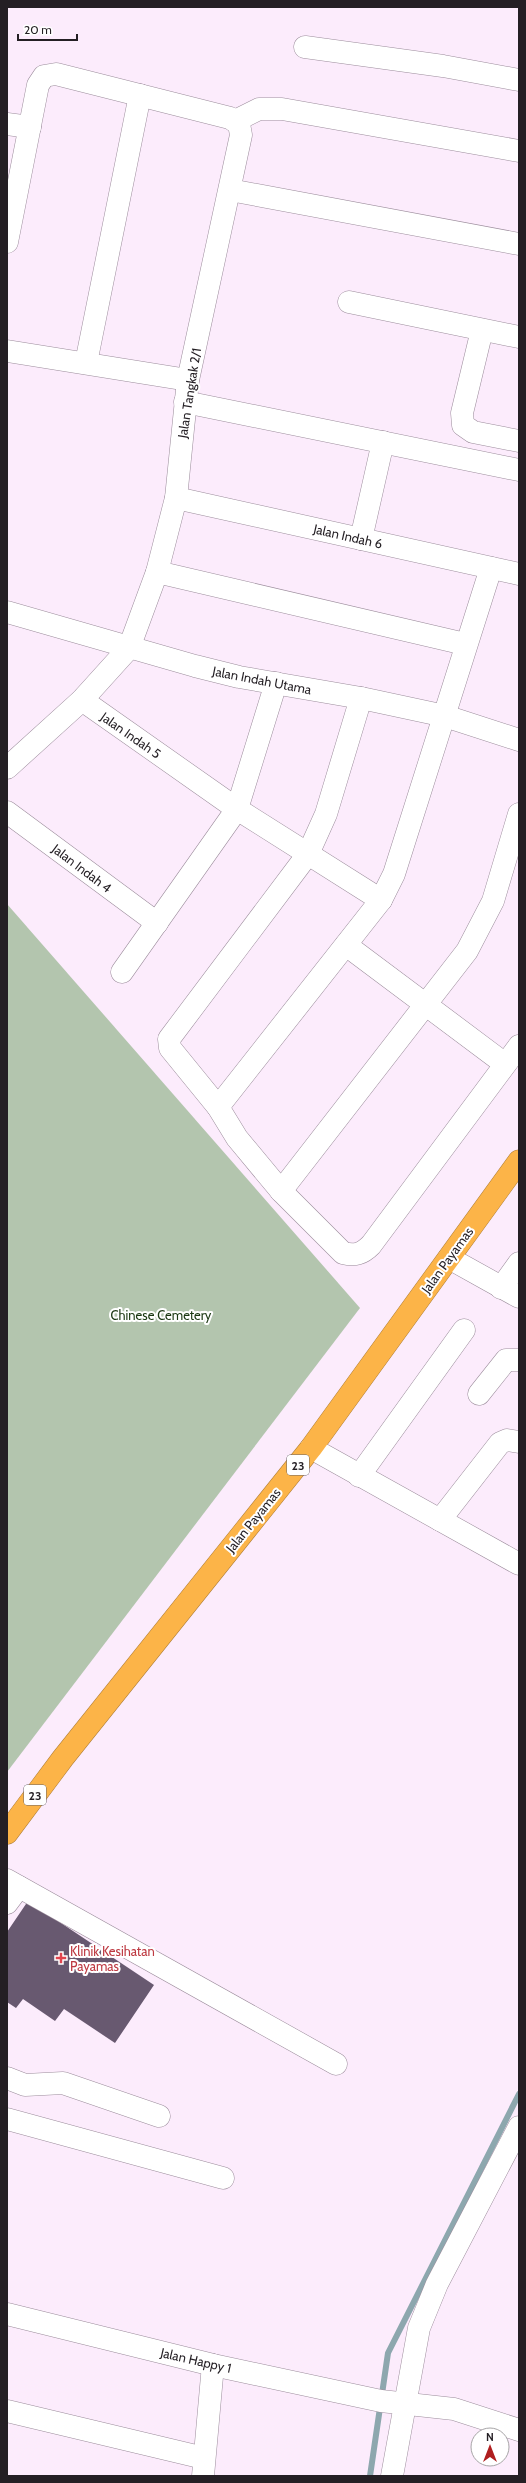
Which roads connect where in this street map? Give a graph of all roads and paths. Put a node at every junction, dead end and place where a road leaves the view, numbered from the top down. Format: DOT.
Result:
graph roads {
  1 [pos="306,47"];
  2 [pos="519,80"];
  3 [pos="140,95"];
  4 [pos="7,124"];
  5 [pos="30,127"];
  6 [pos="238,128"];
  7 [pos="519,152"];
  8 [pos="230,190"];
  9 [pos="7,242"];
  10 [pos="519,244"];
  11 [pos="349,302"];
  12 [pos="482,330"];
  13 [pos="519,337"];
  14 [pos="7,351"];
  15 [pos="86,363"];
  16 [pos="188,380"];
  17 [pos="185,402"];
  18 [pos="519,441"];
  19 [pos="383,442"];
  20 [pos="519,470"];
  21 [pos="176,498"];
  22 [pos="361,539"];
  23 [pos="491,568"];
  24 [pos="157,572"];
  25 [pos="519,574"];
  26 [pos="7,612"];
  27 [pos="465,644"];
  28 [pos="129,648"];
  29 [pos="276,683"];
  30 [pos="361,698"];
  31 [pos="82,700"];
  32 [pos="445,716"];
  33 [pos="519,740"];
  34 [pos="7,768"];
  35 [pos="237,809"];
  36 [pos="7,812"];
  37 [pos="519,814"];
  38 [pos="308,854"];
  39 [pos="381,900"];
  40 [pos="157,923"];
  41 [pos="346,945"];
  42 [pos="122,972"];
  43 [pos="425,1005"];
  44 [pos="519,1046"];
  45 [pos="505,1064"];
  46 [pos="218,1107"];
  47 [pos="519,1162"];
  48 [pos="281,1192"];
  49 [pos="449,1258"];
  50 [pos="519,1263"];
  51 [pos="510,1292"];
  52 [pos="464,1330"];
  53 [pos="519,1360"];
  54 [pos="479,1394"];
  55 [pos="519,1442"];
  56 [pos="311,1448"];
  57 [pos="359,1476"];
  58 [pos="440,1520"];
  59 [pos="519,1564"];
  60 [pos="7,1833"];
  61 [pos="11,1890"];
  62 [pos="336,2064"];
  63 [pos="7,2078"];
  64 [pos="159,2116"];
  65 [pos="7,2119"];
  66 [pos="519,2127"];
  67 [pos="223,2178"];
  68 [pos="7,2314"];
  69 [pos="213,2364"];
  70 [pos="396,2404"];
  71 [pos="7,2411"];
  72 [pos="519,2430"];
  73 [pos="204,2467"];
  74 [pos="392,2476"];
  1 -- 2 [label="street"];
  3 -- 5 [label="street"];
  3 -- 6 [label="street"];
  3 -- 15 [label="street"];
  4 -- 5 [label="street"];
  5 -- 9 [label="street"];
  6 -- 7 [label="street"];
  6 -- 8 [label="street, Jalan Tangkak 2/1"];
  8 -- 10 [label="street"];
  8 -- 16 [label="street, Jalan Tangkak 2/1"];
  11 -- 12 [label="street"];
  12 -- 13 [label="street"];
  12 -- 18 [label="street"];
  14 -- 15 [label="street"];
  15 -- 16 [label="street"];
  16 -- 17 [label="street, Jalan Tangkak 2/1"];
  17 -- 19 [label="street"];
  17 -- 21 [label="street, Jalan Tangkak 2/1"];
  19 -- 20 [label="street"];
  19 -- 22 [label="street"];
  21 -- 22 [label="street, Jalan Indah 6"];
  21 -- 24 [label="street, Jalan Tangkak 2/1"];
  22 -- 23 [label="street, Jalan Indah 6"];
  23 -- 25 [label="street, Jalan Indah 6"];
  23 -- 27 [label="street"];
  24 -- 27 [label="street"];
  24 -- 28 [label="street, Jalan Tangkak 2/1"];
  26 -- 28 [label="street, Jalan Indah Utama"];
  27 -- 32 [label="street"];
  28 -- 29 [label="street, Jalan Indah Utama"];
  28 -- 31 [label="street"];
  29 -- 30 [label="street, Jalan Indah Utama"];
  29 -- 35 [label="street"];
  30 -- 32 [label="street, Jalan Indah Utama"];
  30 -- 38 [label="street"];
  31 -- 34 [label="street"];
  31 -- 35 [label="street, Jalan Indah 5"];
  32 -- 33 [label="street, Jalan Indah Utama"];
  32 -- 39 [label="street"];
  35 -- 38 [label="street, Jalan Indah 5"];
  35 -- 40 [label="street"];
  36 -- 40 [label="street, Jalan Indah 4"];
  37 -- 43 [label="street"];
  38 -- 39 [label="street, Jalan Indah 5"];
  38 -- 46 [label="street"];
  39 -- 41 [label="street"];
  40 -- 42 [label="street"];
  41 -- 43 [label="street"];
  41 -- 46 [label="street"];
  43 -- 45 [label="street"];
  43 -- 48 [label="street"];
  44 -- 45 [label="street"];
  45 -- 48 [label="street"];
  46 -- 48 [label="street"];
  47 -- 49 [label="highway, Jalan Payamas / 23"];
  49 -- 51 [label="street"];
  49 -- 56 [label="highway, Jalan Payamas / 23"];
  50 -- 51 [label="street"];
  52 -- 57 [label="street"];
  53 -- 54 [label="street"];
  55 -- 58 [label="street"];
  56 -- 57 [label="street"];
  56 -- 60 [label="highway, Jalan Payamas / 23"];
  57 -- 58 [label="street"];
  58 -- 59 [label="street"];
  61 -- 62 [label="street"];
  63 -- 64 [label="street"];
  65 -- 67 [label="street"];
  66 -- 70 [label="street"];
  68 -- 69 [label="street, Jalan Happy 1"];
  69 -- 70 [label="street, Jalan Happy 1"];
  69 -- 73 [label="street"];
  70 -- 72 [label="street, Jalan Happy 1"];
  70 -- 74 [label="street"];
  71 -- 73 [label="street"];
}
